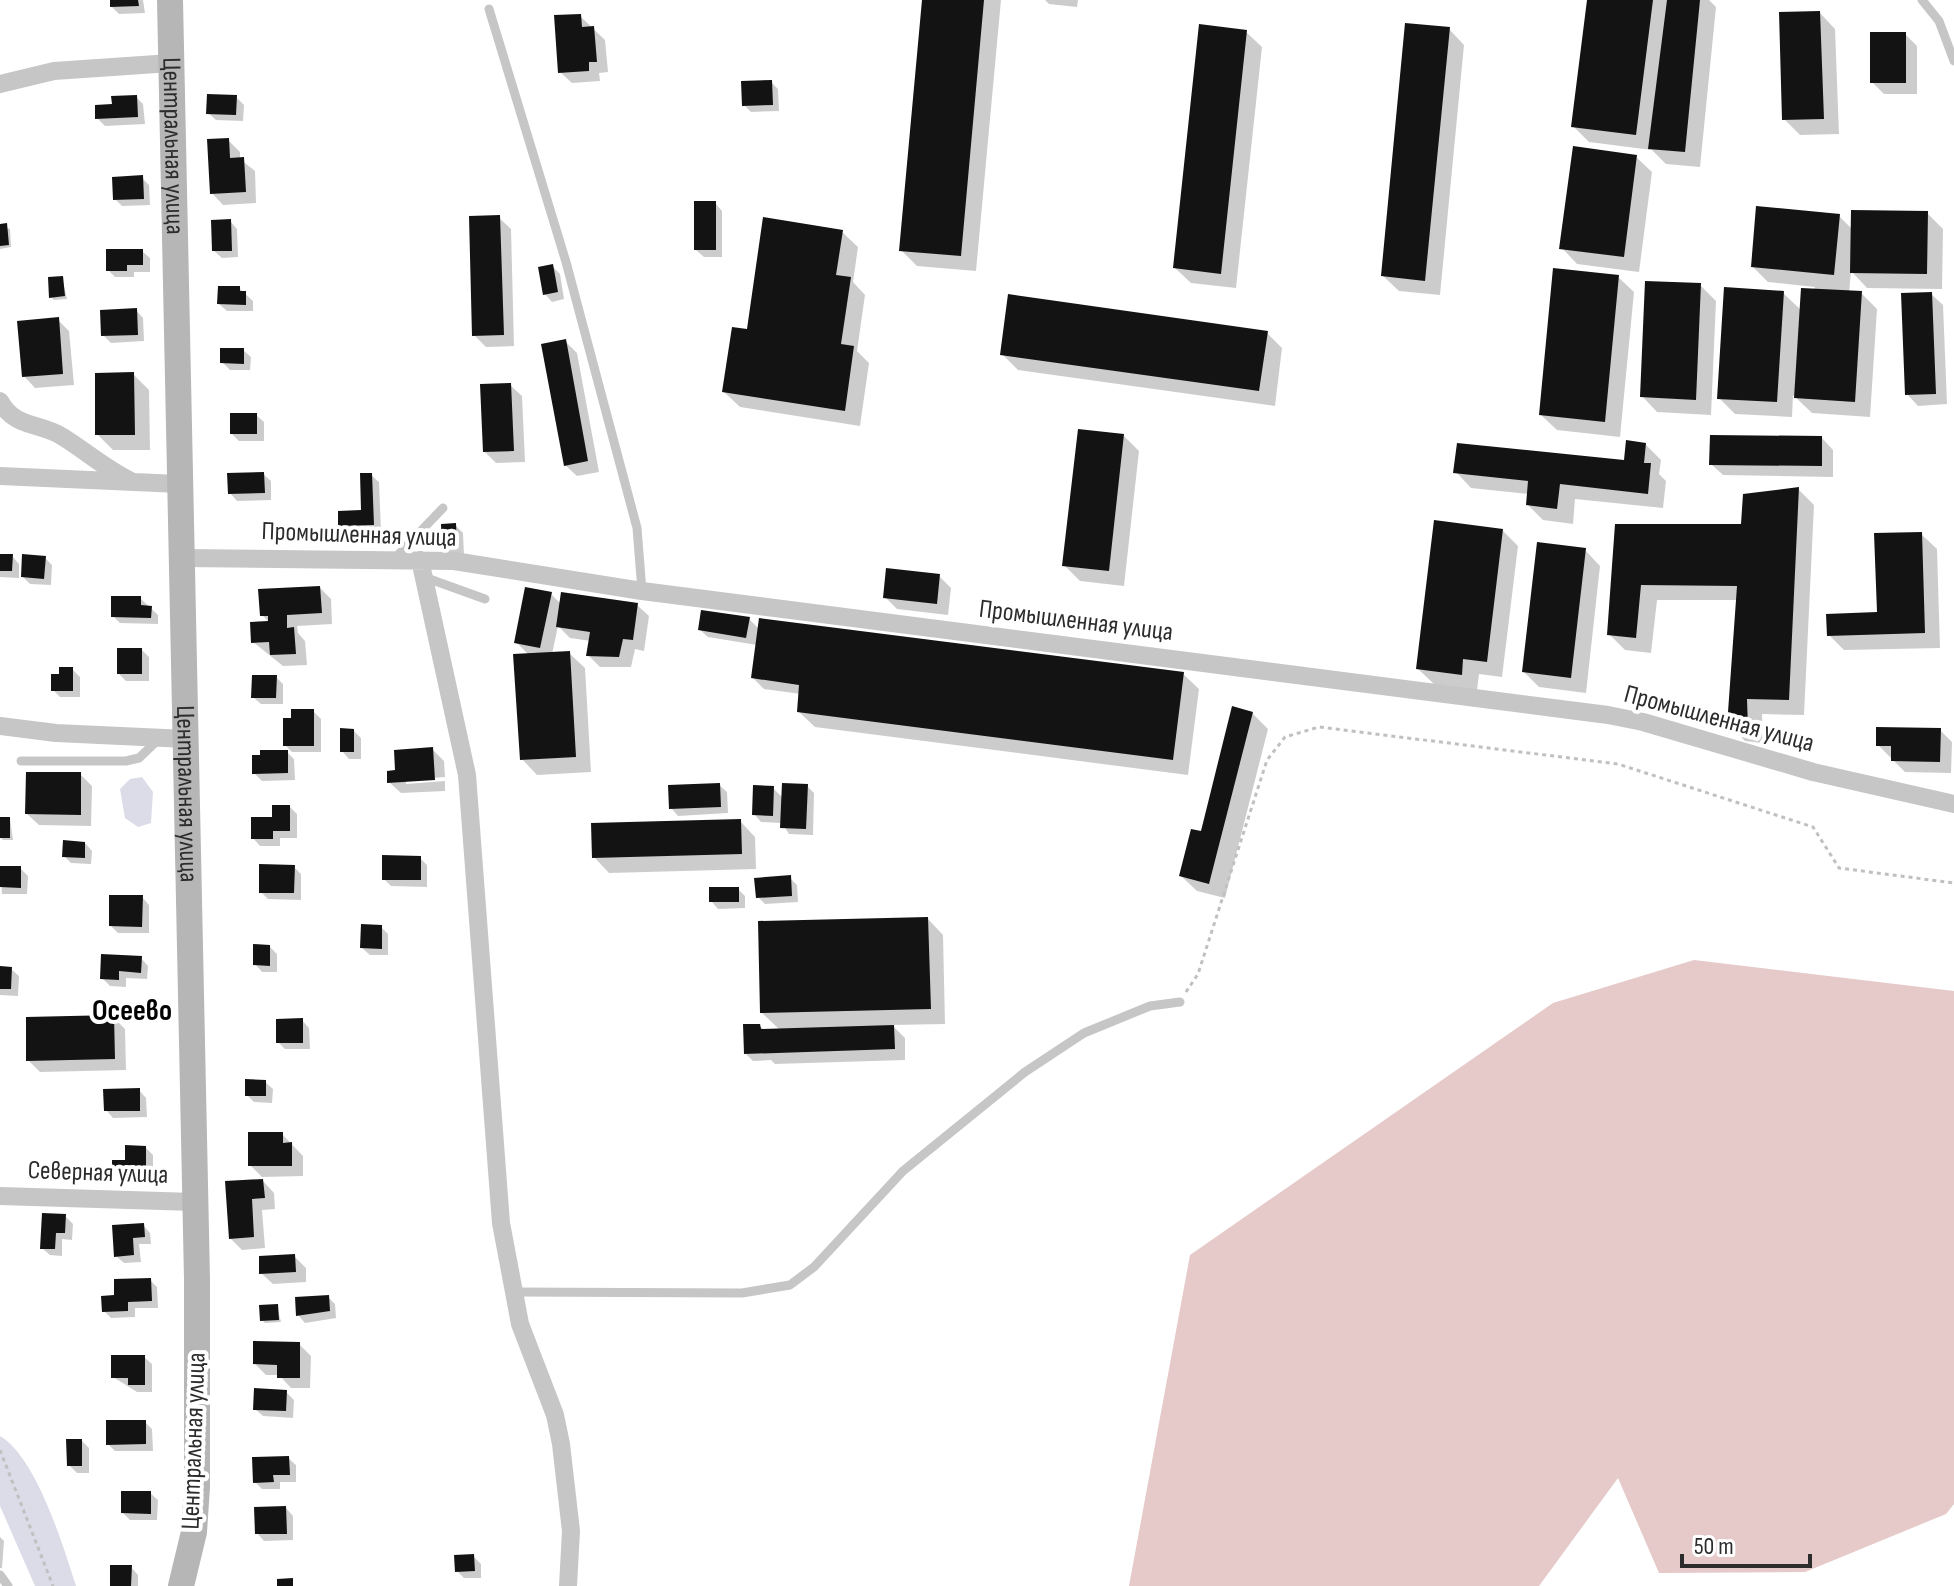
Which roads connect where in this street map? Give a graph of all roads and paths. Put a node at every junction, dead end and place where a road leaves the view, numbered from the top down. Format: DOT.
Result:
graph roads {
  1 [pos="170,0"];
  2 [pos="1922,0"];
  3 [pos="489,9"];
  4 [pos="1954,61"];
  5 [pos="171,63"];
  6 [pos="0,84"];
  7 [pos="0,401"];
  8 [pos="0,476"];
  9 [pos="138,484"];
  10 [pos="179,484"];
  11 [pos="443,508"];
  12 [pos="181,558"];
  13 [pos="394,559"];
  14 [pos="422,568"];
  15 [pos="642,591"];
  16 [pos="485,599"];
  17 [pos="0,726"];
  18 [pos="173,738"];
  19 [pos="21,761"];
  20 [pos="1954,804"];
  21 [pos="1954,883"];
  22 [pos="1180,1002"];
  23 [pos="0,1196"];
  24 [pos="194,1202"];
  25 [pos="513,1292"];
  26 [pos="0,1450"];
  27 [pos="0,1575"];
  28 [pos="8,1586"];
  29 [pos="53,1586"];
  30 [pos="181,1586"];
  31 [pos="568,1586"];
  1 -- 5 [label="main road, Центральная улица"];
  2 -- 4 [label="lane"];
  3 -- 15 [label="lane"];
  5 -- 6 [label="street"];
  5 -- 10 [label="main road, Центральная улица"];
  7 -- 9 [label="street"];
  8 -- 9 [label="street"];
  9 -- 10 [label="street"];
  10 -- 12 [label="main road, Центральная улица"];
  11 -- 13 [label="lane"];
  12 -- 13 [label="street, Промышленная улица"];
  12 -- 18 [label="main road, Центральная улица"];
  13 -- 14 [label="street, Промышленная улица"];
  14 -- 15 [label="street, Промышленная улица"];
  14 -- 16 [label="lane"];
  14 -- 25 [label="street"];
  15 -- 20 [label="street, Промышленная улица"];
  17 -- 18 [label="street"];
  18 -- 19 [label="lane"];
  18 -- 24 [label="main road, Центральная улица"];
  21 -- 22 [label="path"];
  22 -- 25 [label="lane"];
  23 -- 24 [label="street, Северная улица"];
  24 -- 30 [label="main road, Центральная улица"];
  25 -- 31 [label="street"];
  26 -- 29 [label="path"];
  27 -- 28 [label="lane"];
}
